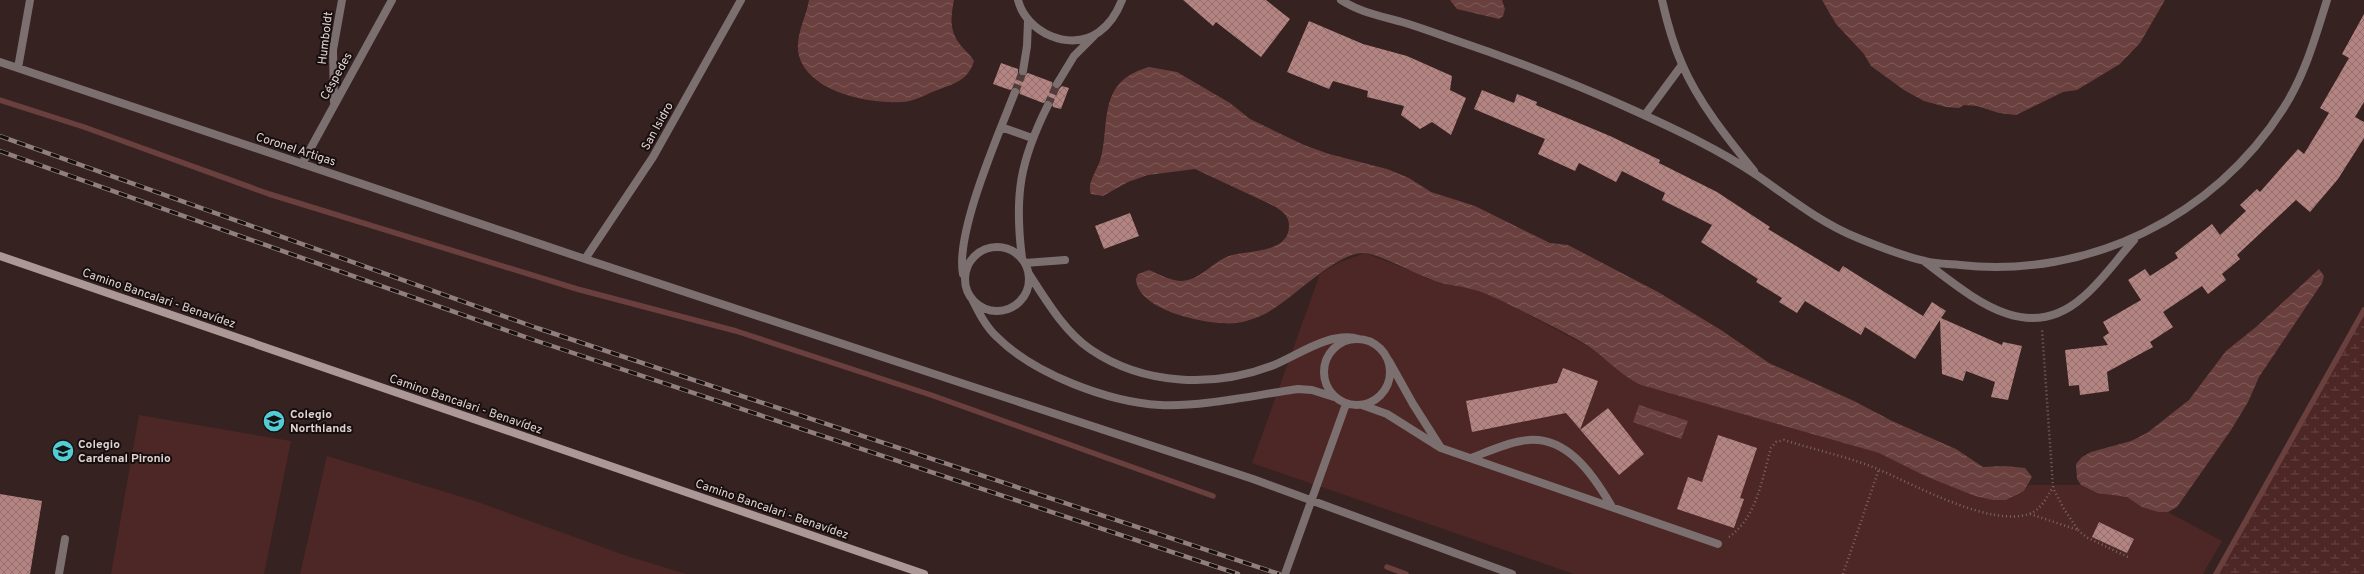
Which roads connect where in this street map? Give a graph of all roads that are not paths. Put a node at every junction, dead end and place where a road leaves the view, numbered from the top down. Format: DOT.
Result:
graph roads {
  1 [pos="30,0"];
  2 [pos="342,0"];
  3 [pos="392,0"];
  4 [pos="741,0"];
  5 [pos="1018,0"];
  6 [pos="1122,0"];
  7 [pos="1341,0"];
  8 [pos="1662,0"];
  9 [pos="2327,0"];
  10 [pos="1028,21"];
  11 [pos="1098,33"];
  12 [pos="0,62"];
  13 [pos="1682,65"];
  14 [pos="18,68"];
  15 [pos="1023,71"];
  16 [pos="1057,84"];
  17 [pos="1015,92"];
  18 [pos="334,103"];
  19 [pos="1048,105"];
  20 [pos="1645,115"];
  21 [pos="1001,127"];
  22 [pos="1032,138"];
  23 [pos="302,164"];
  24 [pos="1757,175"];
  25 [pos="2137,236"];
  26 [pos="0,256"];
  27 [pos="585,259"];
  28 [pos="1024,260"];
  29 [pos="1065,260"];
  30 [pos="1922,260"];
  31 [pos="1029,274"];
  32 [pos="965,284"];
  33 [pos="972,299"];
  34 [pos="1359,339"];
  35 [pos="1386,356"];
  36 [pos="1334,397"];
  37 [pos="1346,404"];
  38 [pos="1362,405"];
  39 [pos="1441,448"];
  40 [pos="1471,458"];
  41 [pos="1312,502"];
  42 [pos="1612,507"];
  43 [pos="65,540"];
  44 [pos="1718,544"];
  45 [pos="59,574"];
  46 [pos="924,574"];
  47 [pos="1285,574"];
  48 [pos="1512,574"];
  1 -- 14 [label="street"];
  2 -- 18 [label="street, Humboldt"];
  3 -- 18 [label="street, Céspedes"];
  4 -- 27 [label="street, San Isidro"];
  5 -- 10 [label="street"];
  6 -- 11 [label="street"];
  7 -- 20 [label="street"];
  8 -- 13 [label="street"];
  9 -- 25 [label="street"];
  10 -- 11 [label="street"];
  10 -- 15 [label="street"];
  11 -- 16 [label="street"];
  12 -- 14 [label="street, Coronel Artigas"];
  13 -- 20 [label="street"];
  13 -- 24 [label="street"];
  14 -- 23 [label="street, Coronel Artigas"];
  17 -- 21 [label="street"];
  18 -- 23 [label="street, Céspedes"];
  19 -- 22 [label="street"];
  20 -- 24 [label="street"];
  21 -- 22 [label="street"];
  21 -- 32 [label="street"];
  22 -- 28 [label="street"];
  23 -- 27 [label="street, Coronel Artigas"];
  24 -- 30 [label="street"];
  25 -- 30 [label="street"];
  25 -- 30 [label="street"];
  26 -- 46 [label="main road, Camino Bancalari - Benavídez"];
  27 -- 41 [label="street, Coronel Artigas"];
  28 -- 29 [label="street"];
  28 -- 31 [label="street"];
  28 -- 32 [label="street"];
  31 -- 33 [label="street"];
  31 -- 34 [label="street"];
  32 -- 33 [label="street"];
  33 -- 36 [label="street"];
  34 -- 35 [label="street"];
  34 -- 36 [label="street"];
  35 -- 38 [label="street"];
  35 -- 39 [label="street"];
  36 -- 37 [label="street"];
  37 -- 38 [label="street"];
  37 -- 41 [label="street"];
  38 -- 39 [label="street"];
  39 -- 40 [label="street"];
  40 -- 42 [label="street"];
  40 -- 42 [label="street"];
  41 -- 47 [label="street"];
  41 -- 48 [label="street, Coronel Artigas"];
  42 -- 44 [label="street"];
  43 -- 45 [label="street"];
}
